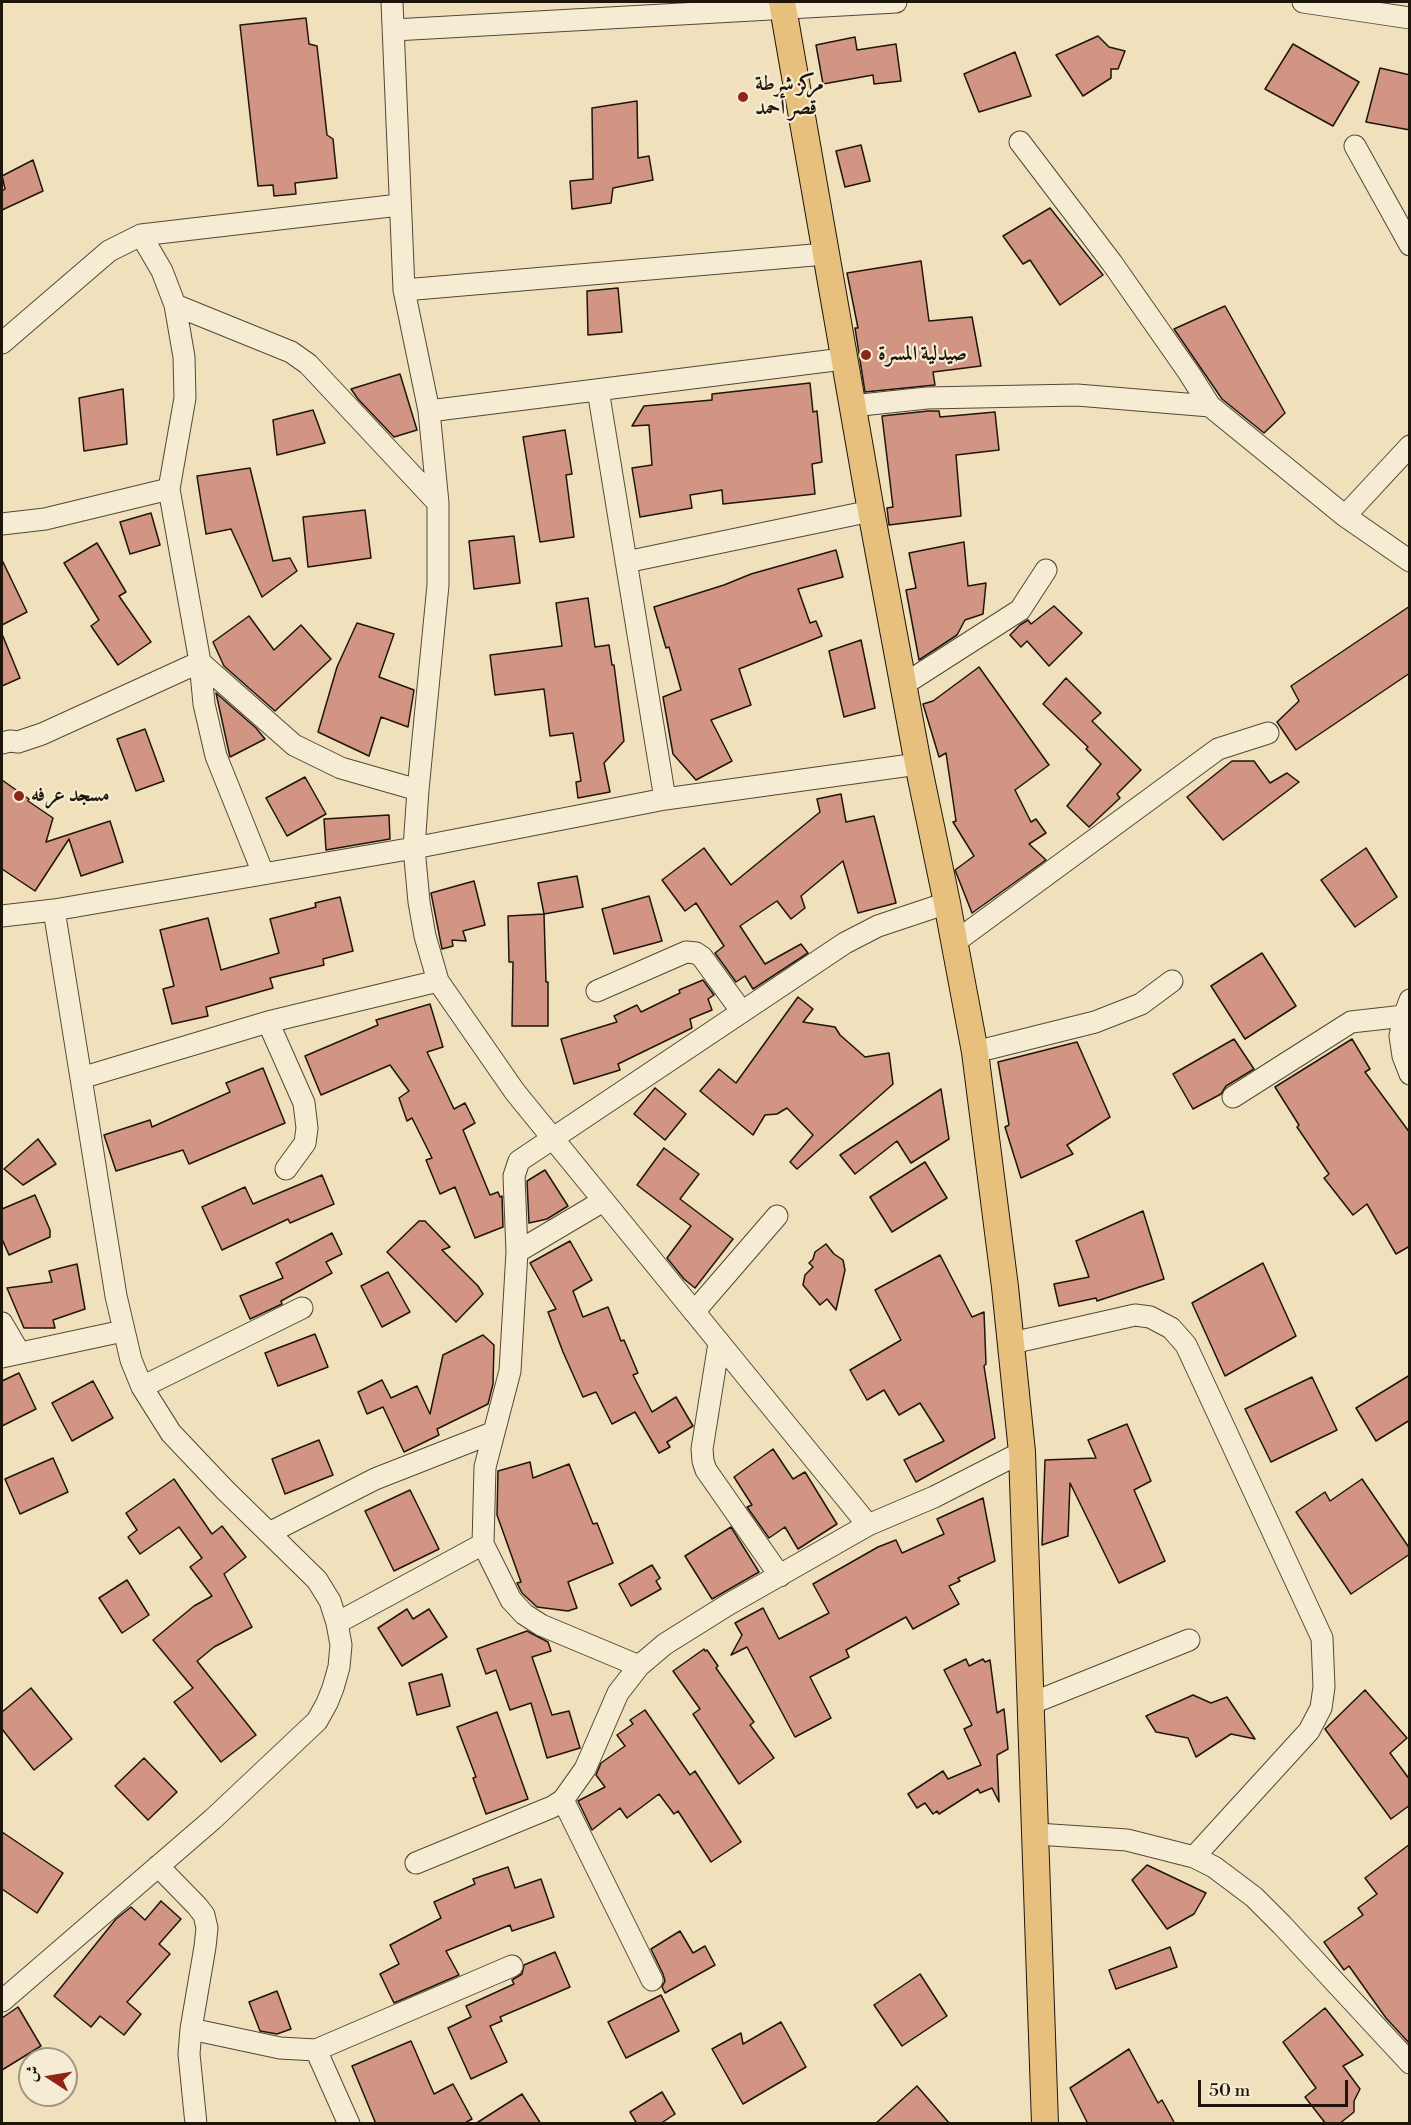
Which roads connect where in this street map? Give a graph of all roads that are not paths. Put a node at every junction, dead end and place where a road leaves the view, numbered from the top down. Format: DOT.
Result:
graph roads {
  1 [pos="392,2"];
  2 [pos="896,2"];
  3 [pos="1303,2"];
  4 [pos="782,5"];
  5 [pos="1410,18"];
  6 [pos="394,30"];
  7 [pos="1020,142"];
  8 [pos="1355,146"];
  9 [pos="399,205"];
  10 [pos="141,235"];
  11 [pos="1410,245"];
  12 [pos="825,254"];
  13 [pos="404,290"];
  14 [pos="175,305"];
  15 [pos="2,343"];
  16 [pos="843,359"];
  17 [pos="598,390"];
  18 [pos="852,406"];
  19 [pos="1209,406"];
  20 [pos="429,411"];
  21 [pos="1410,447"];
  22 [pos="169,489"];
  23 [pos="438,504"];
  24 [pos="871,511"];
  25 [pos="1345,516"];
  26 [pos="2,524"];
  27 [pos="1410,561"];
  28 [pos="626,562"];
  29 [pos="1046,570"];
  30 [pos="200,662"];
  31 [pos="903,685"];
  32 [pos="1268,733"];
  33 [pos="2,743"];
  34 [pos="918,764"];
  35 [pos="418,790"];
  36 [pos="665,799"];
  37 [pos="414,848"];
  38 [pos="263,873"];
  39 [pos="948,903"];
  40 [pos="54,910"];
  41 [pos="2,916"];
  42 [pos="954,942"];
  43 [pos="438,981"];
  44 [pos="1172,981"];
  45 [pos="597,991"];
  46 [pos="1407,1008"];
  47 [pos="742,1012"];
  48 [pos="268,1022"];
  49 [pos="975,1052"];
  50 [pos="1410,1074"];
  51 [pos="81,1078"];
  52 [pos="1233,1097"];
  53 [pos="552,1138"];
  54 [pos="286,1169"];
  55 [pos="603,1201"];
  56 [pos="777,1216"];
  57 [pos="517,1252"];
  58 [pos="302,1308"];
  59 [pos="694,1312"];
  60 [pos="2,1323"];
  61 [pos="123,1331"];
  62 [pos="719,1343"];
  63 [pos="1012,1343"];
  64 [pos="10,1355"];
  65 [pos="142,1387"];
  66 [pos="492,1433"];
  67 [pos="1022,1452"];
  68 [pos="868,1525"];
  69 [pos="269,1533"];
  70 [pos="483,1544"];
  71 [pos="780,1576"];
  72 [pos="337,1623"];
  73 [pos="1189,1640"];
  74 [pos="639,1666"];
  75 [pos="1030,1704"];
  76 [pos="562,1800"];
  77 [pos="1037,1834"];
  78 [pos="1194,1857"];
  79 [pos="416,1863"];
  80 [pos="158,1866"];
  81 [pos="512,1966"];
  82 [pos="652,1980"];
  83 [pos="2,2001"];
  84 [pos="191,2029"];
  85 [pos="316,2050"];
  86 [pos="1410,2063"];
  87 [pos="196,2124"];
  88 [pos="349,2124"];
  89 [pos="1046,2124"];
  1 -- 6 [label="street"];
  2 -- 4 [label="street"];
  3 -- 5 [label="street"];
  4 -- 6 [label="street"];
  4 -- 12 [label="main road"];
  6 -- 9 [label="street"];
  7 -- 19 [label="street"];
  8 -- 11 [label="street"];
  9 -- 10 [label="street"];
  9 -- 13 [label="street"];
  10 -- 14 [label="street"];
  10 -- 15 [label="street"];
  12 -- 13 [label="street"];
  12 -- 16 [label="main road"];
  13 -- 20 [label="street"];
  14 -- 22 [label="street"];
  14 -- 23 [label="street"];
  16 -- 17 [label="street"];
  16 -- 18 [label="main road"];
  17 -- 20 [label="street"];
  17 -- 28 [label="street"];
  18 -- 19 [label="street"];
  18 -- 24 [label="main road"];
  19 -- 25 [label="street"];
  20 -- 23 [label="street"];
  21 -- 25 [label="street"];
  22 -- 26 [label="street"];
  22 -- 30 [label="street"];
  23 -- 35 [label="street"];
  24 -- 28 [label="street"];
  24 -- 31 [label="main road"];
  25 -- 27 [label="street"];
  28 -- 36 [label="street"];
  29 -- 31 [label="street"];
  30 -- 33 [label="street"];
  30 -- 35 [label="street"];
  30 -- 38 [label="street"];
  31 -- 34 [label="main road"];
  32 -- 42 [label="street"];
  34 -- 36 [label="street"];
  34 -- 39 [label="main road"];
  35 -- 37 [label="street"];
  36 -- 37 [label="street"];
  37 -- 38 [label="street"];
  37 -- 43 [label="street"];
  38 -- 40 [label="street"];
  39 -- 42 [label="main road"];
  39 -- 47 [label="street"];
  40 -- 41 [label="street"];
  40 -- 51 [label="street"];
  42 -- 49 [label="main road"];
  43 -- 48 [label="street"];
  43 -- 53 [label="street"];
  44 -- 49 [label="street"];
  45 -- 47 [label="street"];
  46 -- 50 [label="street"];
  46 -- 52 [label="street"];
  47 -- 53 [label="street"];
  48 -- 51 [label="street"];
  48 -- 54 [label="street"];
  49 -- 63 [label="main road"];
  51 -- 61 [label="street"];
  53 -- 55 [label="street"];
  53 -- 57 [label="street"];
  55 -- 57 [label="street"];
  55 -- 59 [label="street"];
  56 -- 59 [label="street"];
  57 -- 66 [label="street"];
  58 -- 65 [label="street"];
  59 -- 62 [label="street"];
  60 -- 64 [label="street"];
  61 -- 64 [label="street"];
  61 -- 65 [label="street"];
  62 -- 68 [label="street"];
  62 -- 71 [label="street"];
  63 -- 67 [label="main road"];
  63 -- 78 [label="street"];
  65 -- 69 [label="street"];
  66 -- 69 [label="street"];
  66 -- 70 [label="street"];
  67 -- 68 [label="street"];
  67 -- 75 [label="main road"];
  68 -- 71 [label="street"];
  69 -- 72 [label="street"];
  70 -- 72 [label="street"];
  70 -- 74 [label="street"];
  71 -- 74 [label="street"];
  72 -- 80 [label="street"];
  73 -- 75 [label="street"];
  74 -- 76 [label="street"];
  75 -- 77 [label="main road"];
  76 -- 79 [label="street"];
  76 -- 82 [label="street"];
  77 -- 78 [label="street"];
  77 -- 89 [label="main road"];
  78 -- 86 [label="street"];
  80 -- 83 [label="street"];
  80 -- 84 [label="street"];
  81 -- 85 [label="street"];
  84 -- 85 [label="street"];
  84 -- 87 [label="street"];
  85 -- 88 [label="street"];
}
